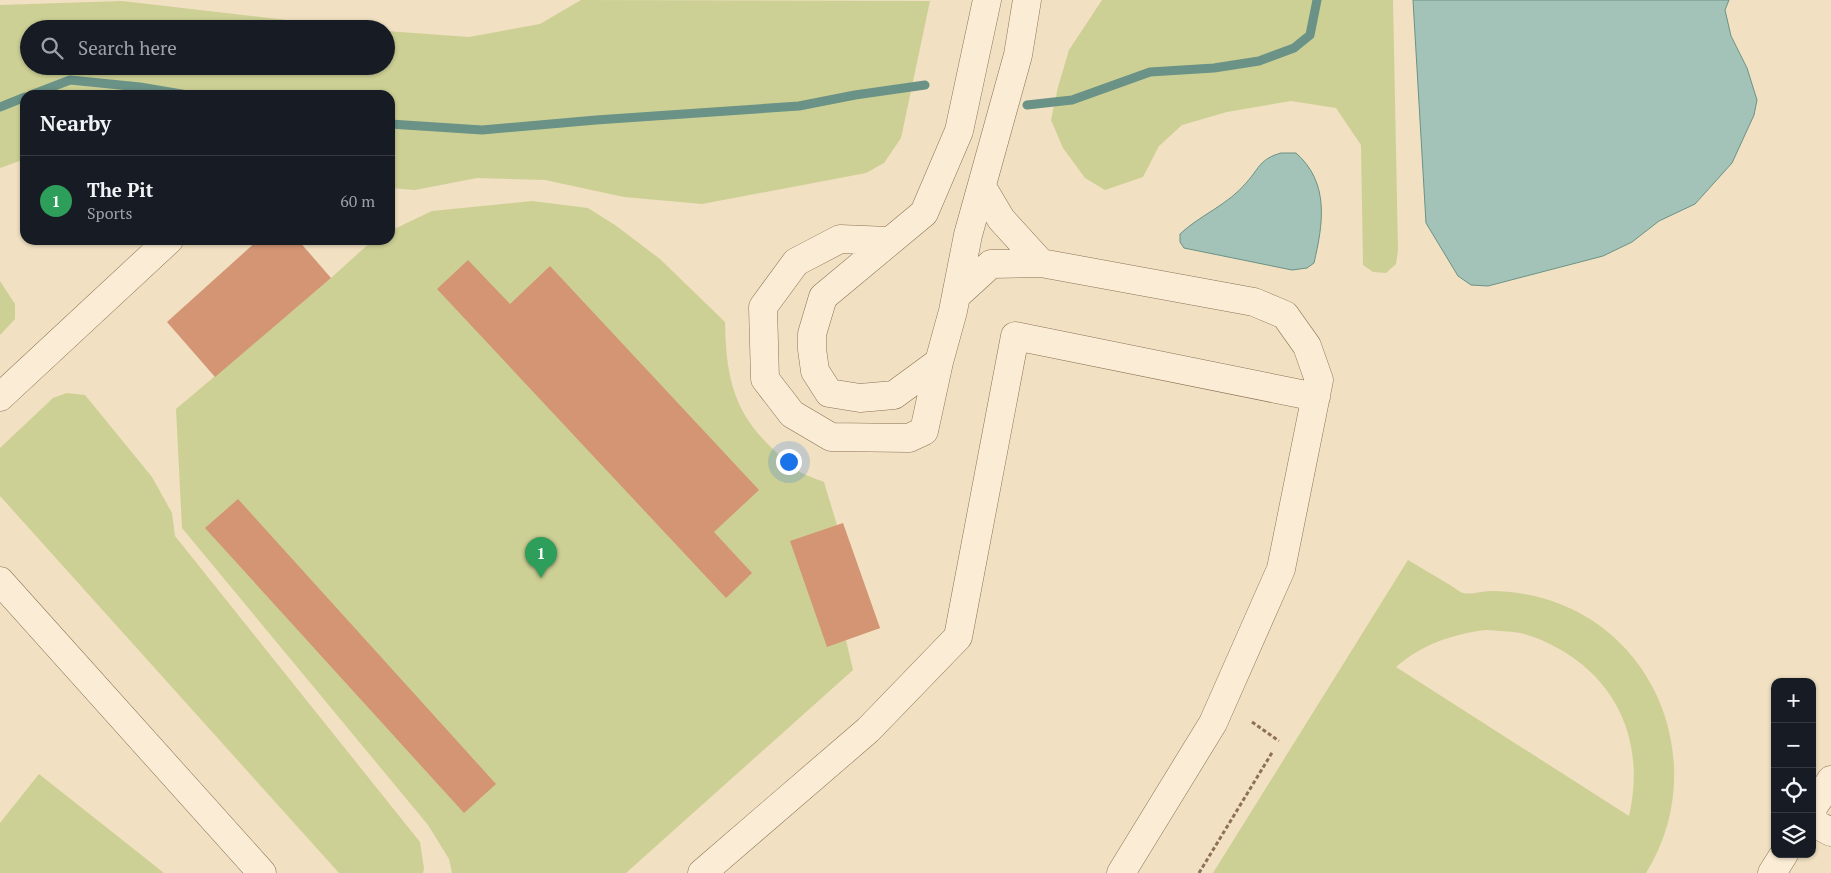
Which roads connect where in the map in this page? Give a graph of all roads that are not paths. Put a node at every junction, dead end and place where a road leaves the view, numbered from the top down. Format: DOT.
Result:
graph roads {
  1 [pos="987,0"];
  2 [pos="1026,0"];
  3 [pos="982,187"];
  4 [pos="889,241"];
  5 [pos="165,245"];
  6 [pos="1041,263"];
  7 [pos="956,296"];
  8 [pos="939,362"];
  9 [pos="0,397"];
  10 [pos="1316,397"];
  11 [pos="0,581"];
  12 [pos="1831,780"];
  13 [pos="1816,803"];
  14 [pos="1816,824"];
  15 [pos="1831,832"];
  16 [pos="1781,858"];
  17 [pos="262,873"];
  18 [pos="702,873"];
  19 [pos="1121,873"];
  20 [pos="1772,873"];
  1 -- 4 [label="street"];
  2 -- 3 [label="street"];
  3 -- 6 [label="street"];
  3 -- 7 [label="street"];
  4 -- 8 [label="street"];
  4 -- 8 [label="street"];
  5 -- 9 [label="street"];
  6 -- 7 [label="street"];
  6 -- 10 [label="street"];
  7 -- 8 [label="street"];
  10 -- 18 [label="street"];
  10 -- 19 [label="street"];
  11 -- 17 [label="street"];
  12 -- 13 [label="street"];
  14 -- 15 [label="street"];
  16 -- 20 [label="street"];
}
